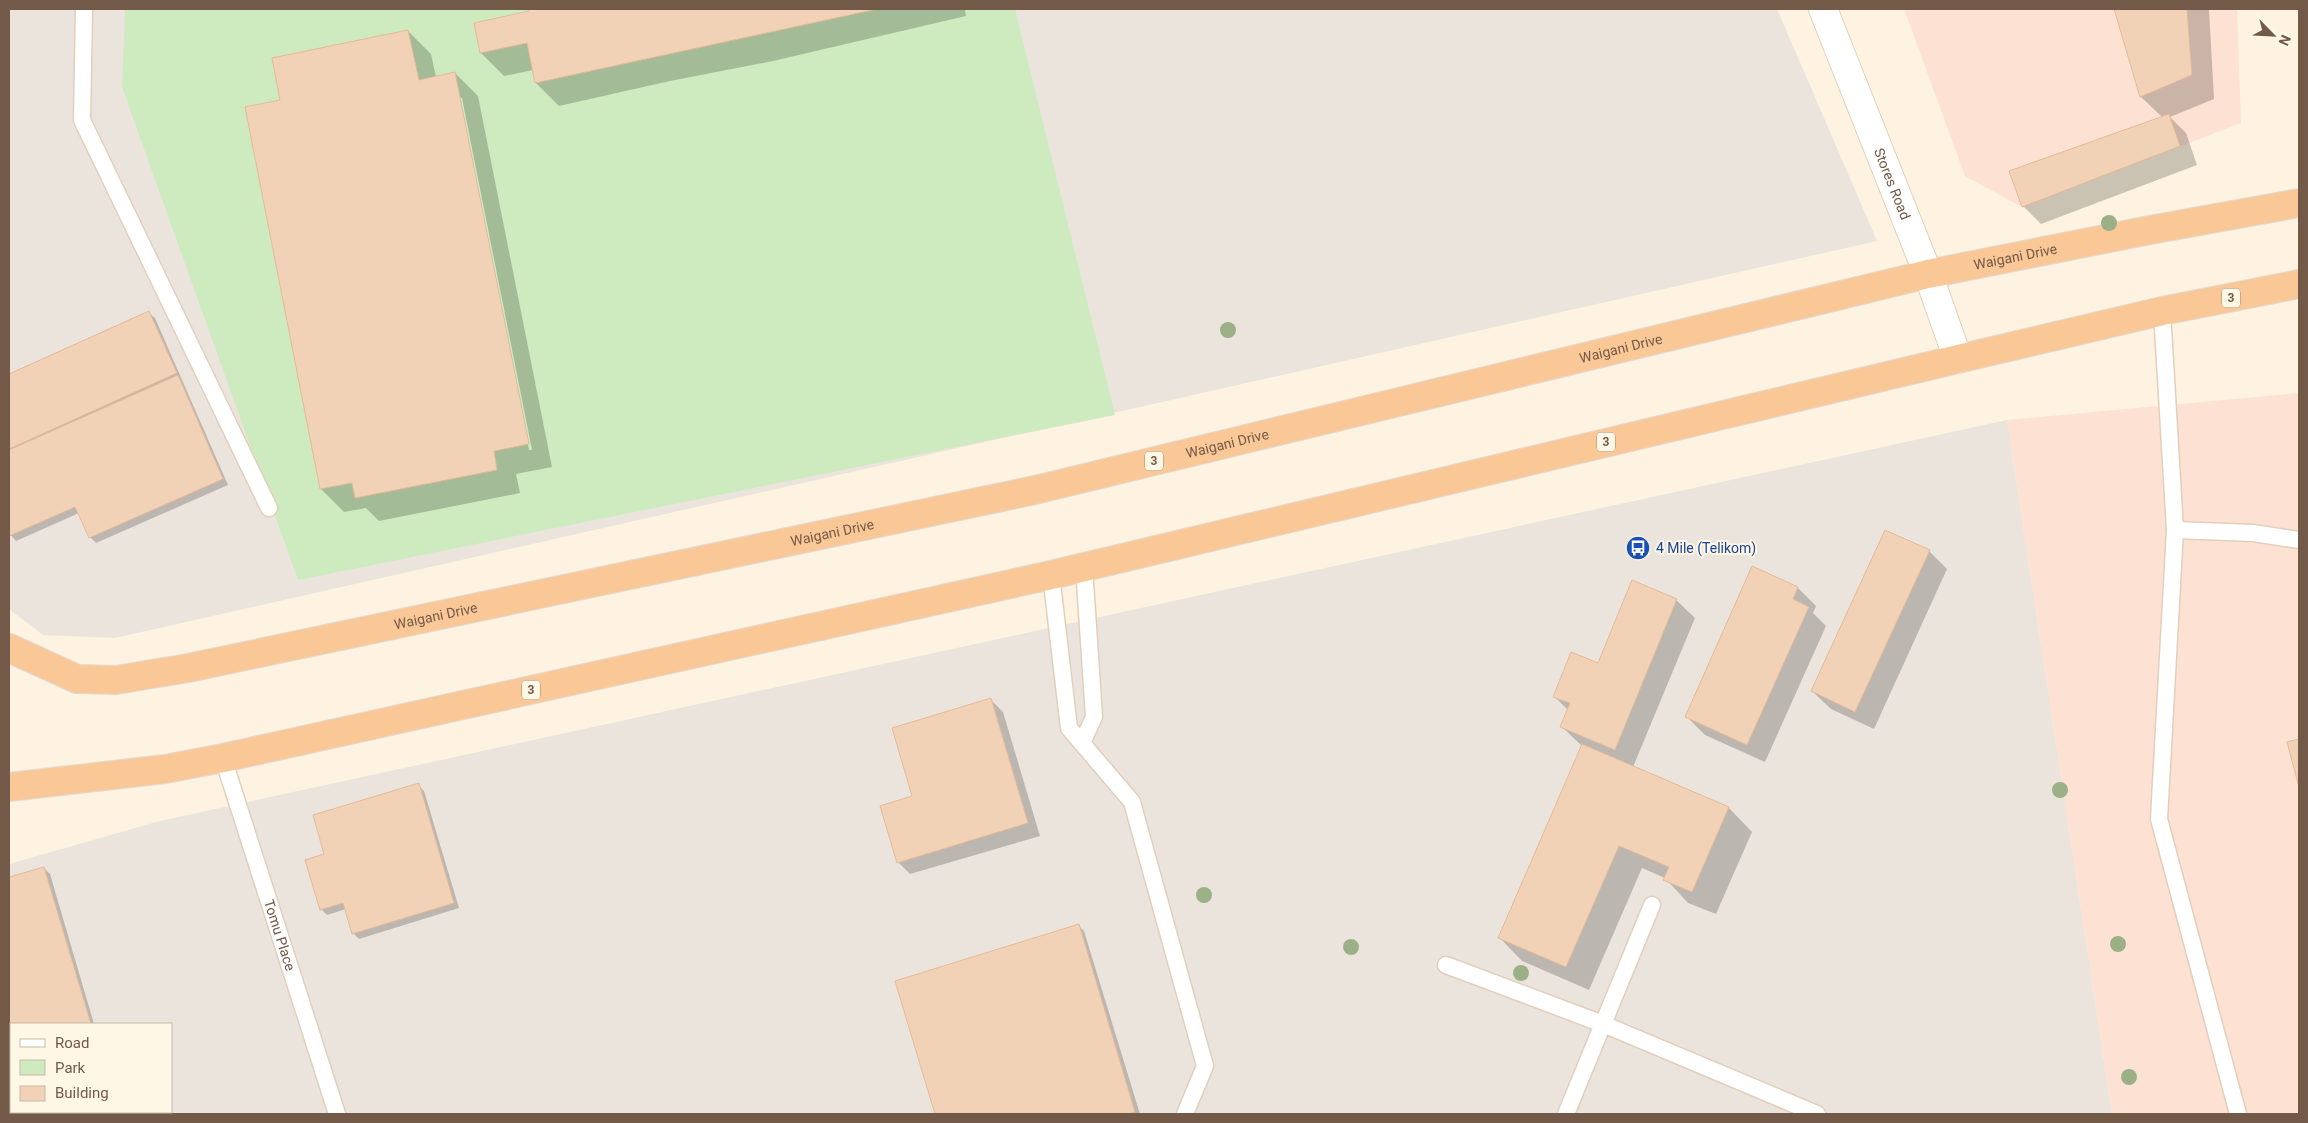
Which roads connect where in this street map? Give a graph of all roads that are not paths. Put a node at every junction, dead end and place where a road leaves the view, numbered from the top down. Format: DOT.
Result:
graph roads {
  1 [pos="84,9"];
  2 [pos="1823,9"];
  3 [pos="2299,203"];
  4 [pos="1928,274"];
  5 [pos="2299,284"];
  6 [pos="2162,311"];
  7 [pos="1958,358"];
  8 [pos="269,508"];
  9 [pos="2175,530"];
  10 [pos="2299,540"];
  11 [pos="1084,567"];
  12 [pos="1051,575"];
  13 [pos="9,648"];
  14 [pos="1082,744"];
  15 [pos="223,758"];
  16 [pos="9,787"];
  17 [pos="1652,905"];
  18 [pos="1446,965"];
  19 [pos="1603,1024"];
  20 [pos="337,1114"];
  21 [pos="1185,1114"];
  22 [pos="1566,1114"];
  23 [pos="1817,1114"];
  24 [pos="2238,1114"];
  1 -- 8 [label="lane"];
  2 -- 4 [label="street, Stores Road"];
  3 -- 4 [label="highway, Waigani Drive / 3"];
  4 -- 7 [label="street, Stores Road"];
  4 -- 13 [label="highway, Waigani Drive / 3"];
  5 -- 6 [label="highway, 3"];
  6 -- 7 [label="highway, 3"];
  6 -- 9 [label="lane"];
  7 -- 11 [label="highway, 3"];
  9 -- 10 [label="lane"];
  9 -- 24 [label="lane"];
  11 -- 12 [label="highway, 3"];
  11 -- 14 [label="lane"];
  12 -- 14 [label="lane"];
  12 -- 15 [label="highway, 3"];
  14 -- 21 [label="lane"];
  15 -- 16 [label="highway, 3"];
  15 -- 20 [label="lane, Tomu Place"];
  17 -- 19 [label="lane"];
  18 -- 19 [label="lane"];
  19 -- 22 [label="lane"];
  19 -- 23 [label="lane"];
}
